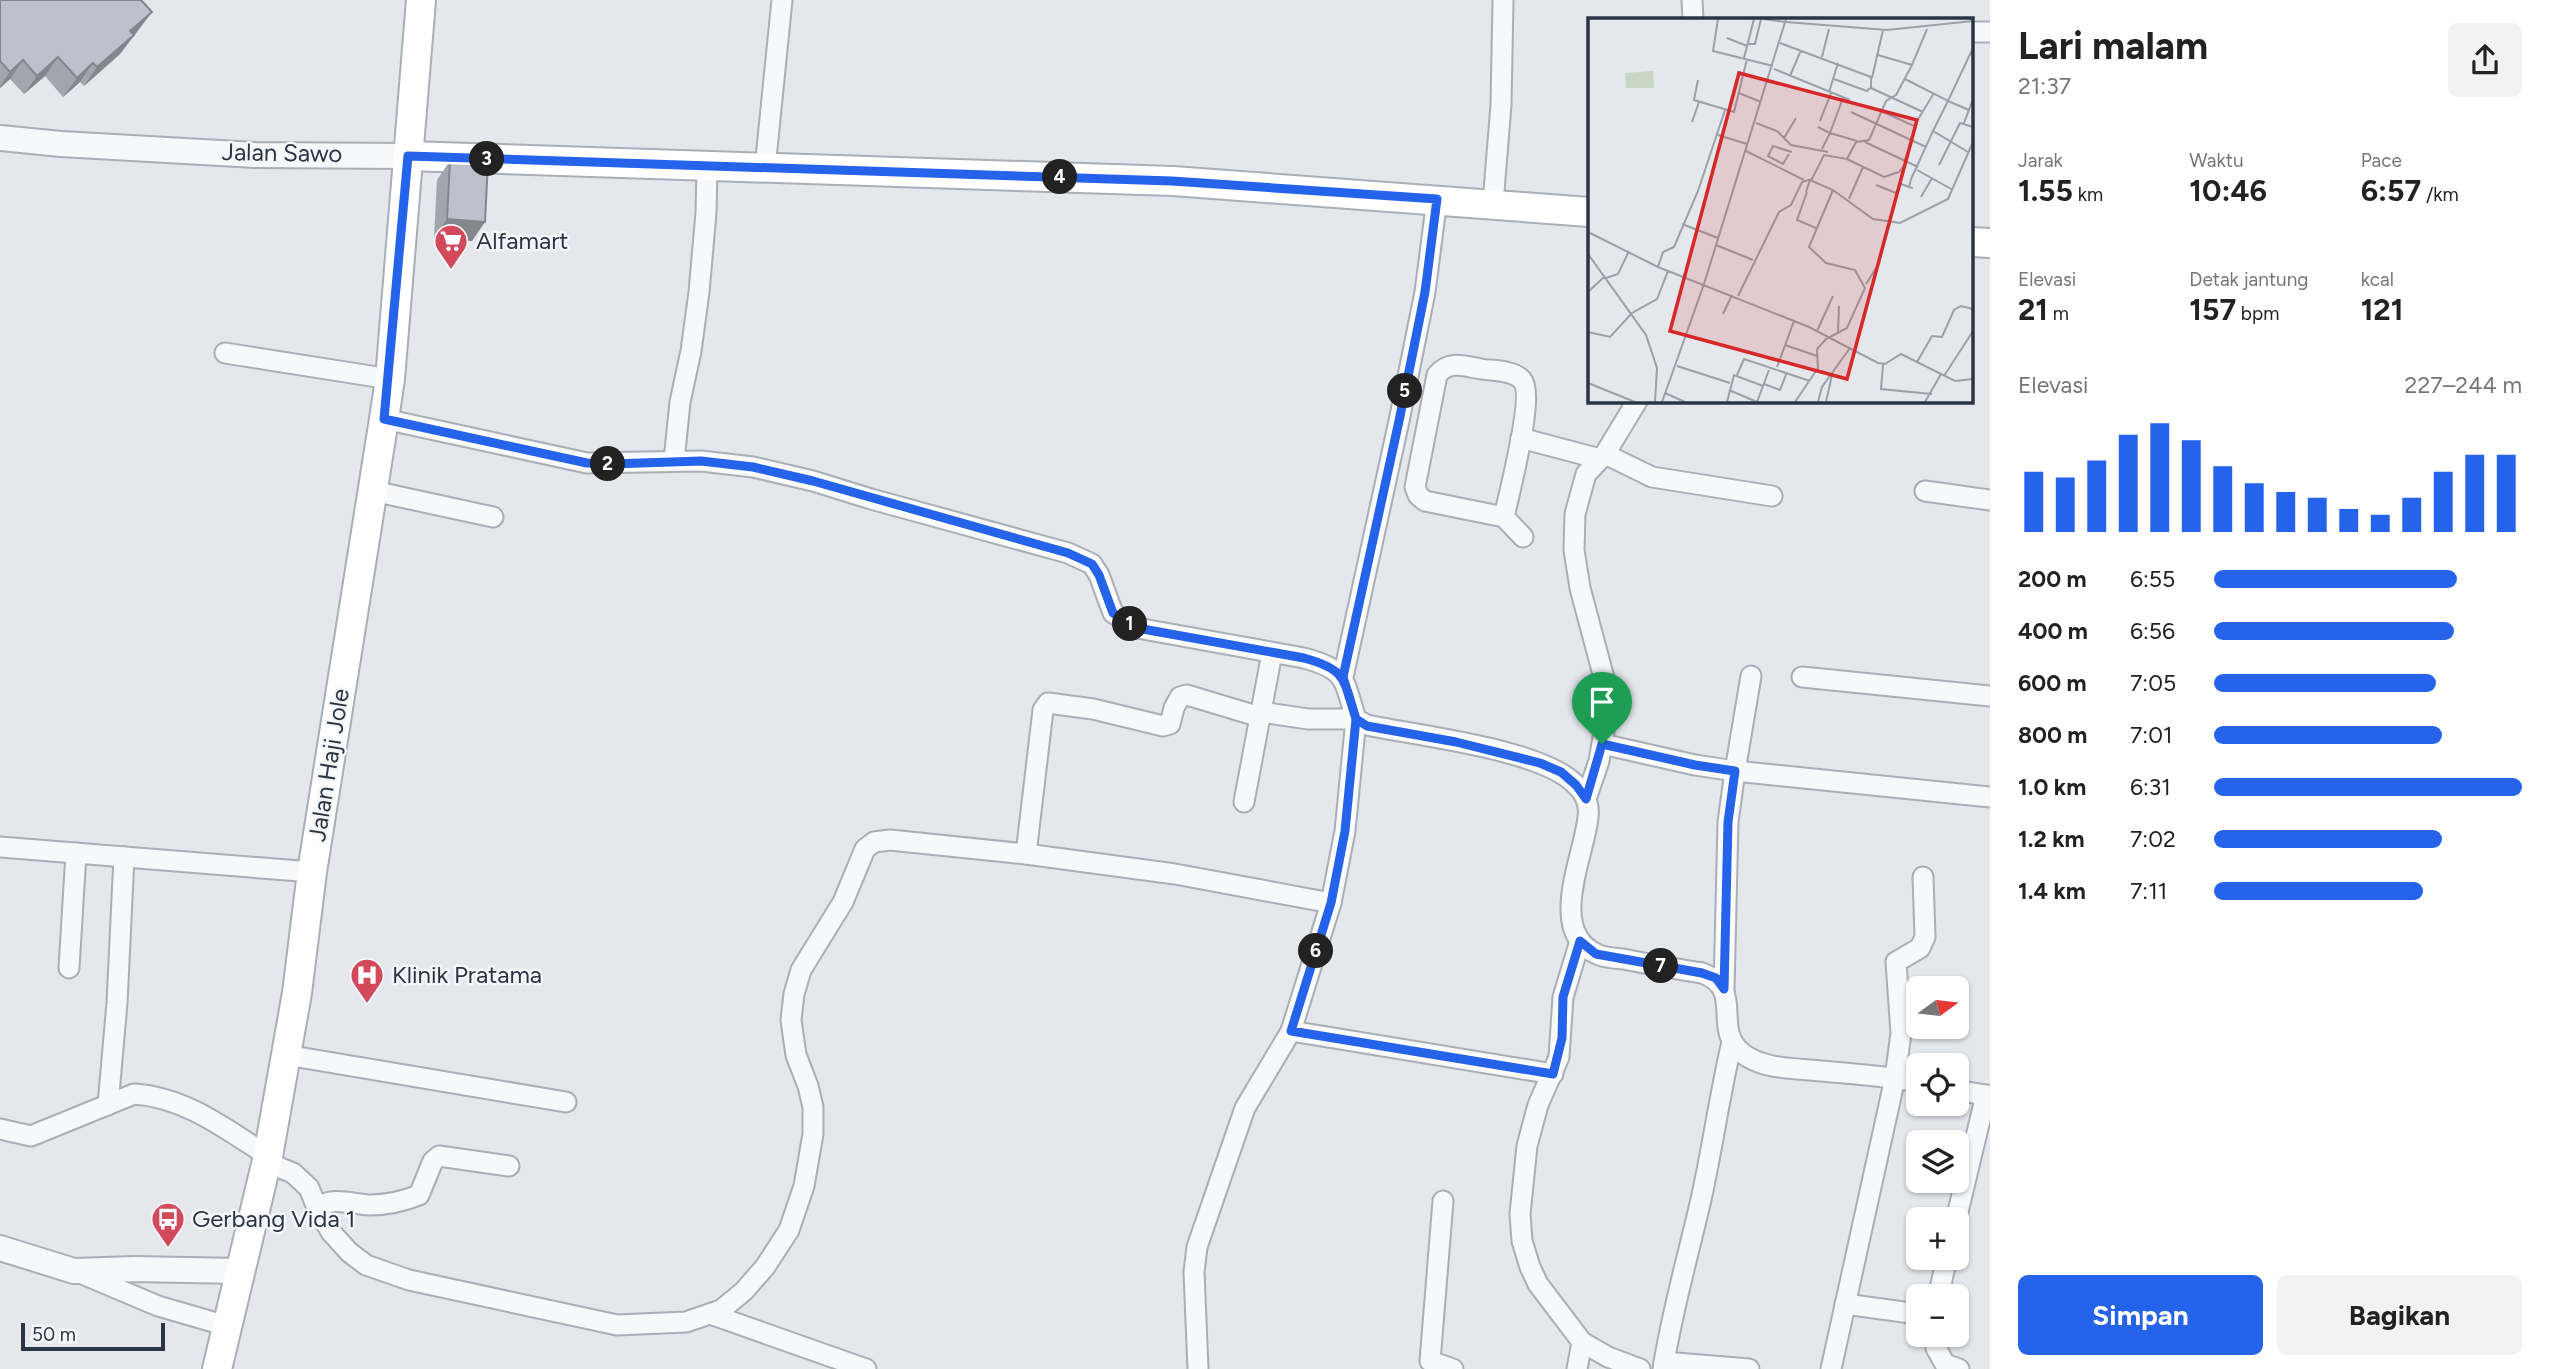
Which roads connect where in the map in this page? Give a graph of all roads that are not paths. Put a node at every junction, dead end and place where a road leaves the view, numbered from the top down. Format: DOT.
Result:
graph roads {
  1 [pos="421,0"];
  2 [pos="782,0"];
  3 [pos="1503,0"];
  4 [pos="1692,0"];
  5 [pos="1693,18"];
  6 [pos="1990,32"];
  7 [pos="1972,33"];
  8 [pos="0,138"];
  9 [pos="408,156"];
  10 [pos="707,167"];
  11 [pos="765,168"];
  12 [pos="1437,199"];
  13 [pos="1493,203"];
  14 [pos="1588,212"];
  15 [pos="1972,242"];
  16 [pos="1990,243"];
  17 [pos="225,353"];
  18 [pos="390,379"];
  19 [pos="1636,402"];
  20 [pos="384,419"];
  21 [pos="1521,438"];
  22 [pos="1602,456"];
  23 [pos="674,461"];
  24 [pos="373,491"];
  25 [pos="1925,491"];
  26 [pos="1772,496"];
  27 [pos="1990,500"];
  28 [pos="493,517"];
  29 [pos="1504,517"];
  30 [pos="1523,537"];
  31 [pos="1272,653"];
  32 [pos="1751,676"];
  33 [pos="1343,677"];
  34 [pos="1802,677"];
  35 [pos="1990,696"];
  36 [pos="1261,715"];
  37 [pos="1356,719"];
  38 [pos="1602,744"];
  39 [pos="1735,771"];
  40 [pos="1990,797"];
  41 [pos="1586,799"];
  42 [pos="1244,802"];
  43 [pos="0,847"];
  44 [pos="76,853"];
  45 [pos="1026,854"];
  46 [pos="124,857"];
  47 [pos="312,872"];
  48 [pos="1923,877"];
  49 [pos="1331,903"];
  50 [pos="1580,941"];
  51 [pos="69,968"];
  52 [pos="1724,989"];
  53 [pos="1291,1031"];
  54 [pos="1732,1042"];
  55 [pos="286,1055"];
  56 [pos="1553,1074"];
  57 [pos="1895,1078"];
  58 [pos="1906,1080"];
  59 [pos="1969,1092"];
  60 [pos="1988,1096"];
  61 [pos="566,1102"];
  62 [pos="108,1105"];
  63 [pos="0,1129"];
  64 [pos="267,1159"];
  65 [pos="509,1166"];
  66 [pos="1444,1201"];
  67 [pos="1959,1207"];
  68 [pos="317,1208"];
  69 [pos="0,1248"];
  70 [pos="75,1271"];
  71 [pos="239,1272"];
  72 [pos="1845,1304"];
  73 [pos="1906,1312"];
  74 [pos="710,1314"];
  75 [pos="227,1326"];
  76 [pos="1582,1342"];
  77 [pos="1936,1347"];
  78 [pos="1663,1366"];
  79 [pos="217,1369"];
  80 [pos="866,1369"];
  81 [pos="1198,1369"];
  82 [pos="1453,1369"];
  83 [pos="1577,1369"];
  84 [pos="1640,1369"];
  85 [pos="1749,1369"];
  86 [pos="1831,1369"];
  87 [pos="1959,1369"];
  1 -- 9 [label="main road"];
  2 -- 11 [label="street"];
  3 -- 13 [label="street"];
  4 -- 5 [label="street"];
  6 -- 7 [label="street"];
  8 -- 9 [label="street, Jalan Sawo"];
  9 -- 10 [label="main road"];
  9 -- 18 [label="main road, Jalan Haji Jole"];
  10 -- 11 [label="main road"];
  10 -- 23 [label="street"];
  11 -- 12 [label="main road"];
  12 -- 13 [label="main road"];
  12 -- 33 [label="street"];
  13 -- 14 [label="main road"];
  15 -- 16 [label="main road"];
  17 -- 18 [label="street"];
  18 -- 20 [label="main road, Jalan Haji Jole"];
  19 -- 22 [label="street"];
  20 -- 23 [label="street"];
  20 -- 24 [label="main road, Jalan Haji Jole"];
  21 -- 22 [label="street"];
  21 -- 29 [label="street"];
  21 -- 29 [label="street"];
  22 -- 26 [label="street"];
  22 -- 38 [label="street"];
  23 -- 31 [label="street"];
  24 -- 28 [label="street"];
  24 -- 47 [label="main road, Jalan Haji Jole"];
  25 -- 27 [label="street"];
  29 -- 30 [label="street"];
  31 -- 33 [label="street"];
  31 -- 36 [label="street"];
  32 -- 39 [label="street"];
  33 -- 37 [label="street"];
  34 -- 35 [label="street"];
  36 -- 37 [label="street"];
  36 -- 42 [label="street"];
  36 -- 45 [label="street"];
  37 -- 41 [label="street"];
  37 -- 49 [label="street"];
  38 -- 39 [label="street"];
  38 -- 41 [label="street"];
  39 -- 40 [label="street"];
  39 -- 52 [label="street"];
  41 -- 50 [label="street"];
  43 -- 44 [label="street"];
  44 -- 46 [label="street"];
  44 -- 51 [label="street"];
  45 -- 49 [label="street"];
  45 -- 74 [label="street"];
  46 -- 47 [label="street"];
  46 -- 62 [label="street"];
  47 -- 55 [label="main road, Jalan Haji Jole"];
  48 -- 57 [label="street"];
  49 -- 53 [label="street"];
  50 -- 52 [label="street"];
  50 -- 56 [label="street"];
  52 -- 54 [label="street"];
  53 -- 56 [label="street"];
  53 -- 81 [label="street"];
  54 -- 57 [label="street"];
  54 -- 78 [label="street"];
  55 -- 61 [label="street"];
  55 -- 64 [label="main road, Jalan Haji Jole"];
  56 -- 76 [label="street"];
  57 -- 58 [label="street"];
  57 -- 72 [label="street"];
  59 -- 60 [label="street"];
  60 -- 67 [label="street"];
  62 -- 63 [label="street"];
  62 -- 64 [label="street"];
  64 -- 68 [label="street"];
  64 -- 71 [label="main road, Jalan Haji Jole"];
  65 -- 68 [label="street"];
  66 -- 82 [label="street"];
  68 -- 74 [label="street"];
  69 -- 70 [label="street"];
  70 -- 71 [label="street"];
  70 -- 75 [label="street"];
  71 -- 75 [label="main road, Jalan Haji Jole"];
  72 -- 73 [label="street"];
  72 -- 86 [label="street"];
  74 -- 80 [label="street"];
  75 -- 79 [label="main road, Jalan Haji Jole"];
  76 -- 83 [label="street"];
  76 -- 84 [label="street"];
  77 -- 87 [label="street"];
  78 -- 85 [label="street"];
}
